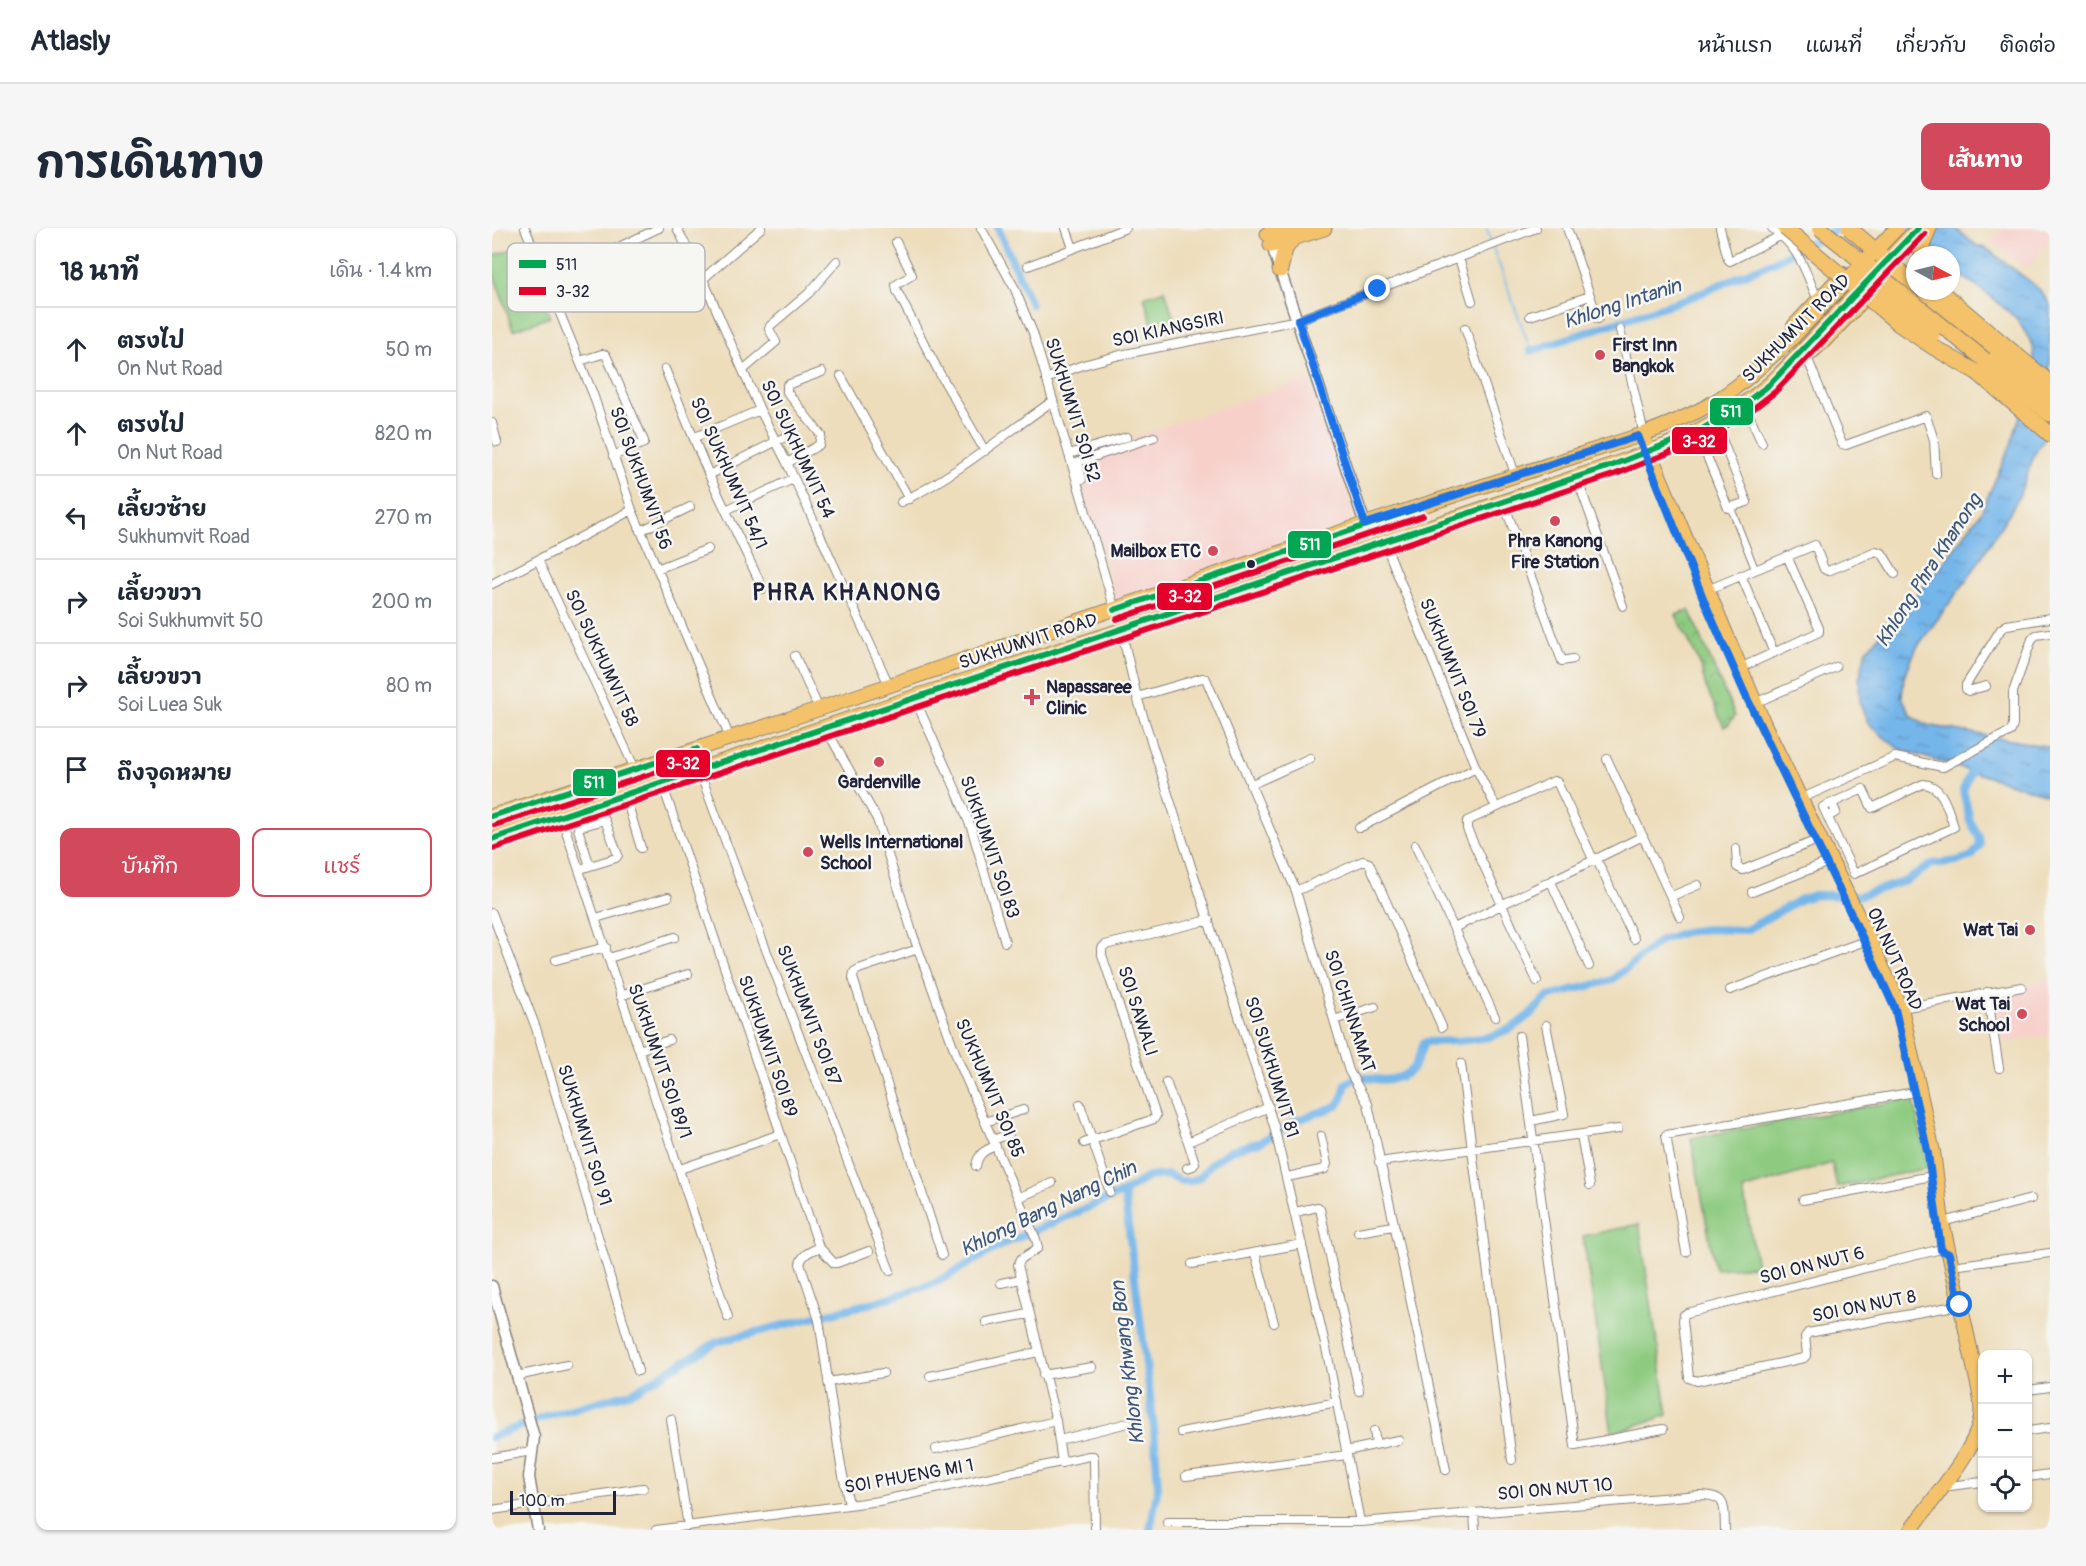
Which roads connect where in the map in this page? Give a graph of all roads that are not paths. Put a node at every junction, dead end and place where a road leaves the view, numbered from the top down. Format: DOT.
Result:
graph roads {
  1 [pos="525,228"];
  2 [pos="659,228"];
  3 [pos="677,228"];
  4 [pos="761,228"];
  5 [pos="981,228"];
  6 [pos="1066,228"];
  7 [pos="1126,228"];
  8 [pos="1324,228"];
  9 [pos="1536,228"];
  10 [pos="1567,228"];
  11 [pos="1720,228"];
  12 [pos="1772,228"];
  13 [pos="1799,228"];
  14 [pos="1820,228"];
  15 [pos="1849,228"];
  16 [pos="1897,228"];
  17 [pos="1918,228"];
  18 [pos="1929,228"];
  19 [pos="1784,232"];
  20 [pos="1290,233"];
  21 [pos="1269,236"];
  22 [pos="896,242"];
  23 [pos="531,243"];
  24 [pos="627,243"];
  25 [pos="685,243"];
  26 [pos="1923,246"];
  27 [pos="1073,248"];
  28 [pos="1459,258"];
  29 [pos="837,261"];
  30 [pos="1028,266"];
  31 [pos="1280,270"];
  32 [pos="1906,276"];
  33 [pos="705,277"];
  34 [pos="705,284"];
  35 [pos="1590,296"];
  36 [pos="1818,300"];
  37 [pos="1934,300"];
  38 [pos="1951,300"];
  39 [pos="1472,301"];
  40 [pos="560,312"];
  41 [pos="1530,316"];
  42 [pos="1598,319"];
  43 [pos="1298,320"];
  44 [pos="1465,328"];
  45 [pos="1620,330"];
  46 [pos="1806,353"];
  47 [pos="580,361"];
  48 [pos="665,369"];
  49 [pos="743,370"];
  50 [pos="822,372"];
  51 [pos="1978,373"];
  52 [pos="841,376"];
  53 [pos="1748,376"];
  54 [pos="1046,379"];
  55 [pos="2050,383"];
  56 [pos="2050,399"];
  57 [pos="1053,401"];
  58 [pos="1744,404"];
  59 [pos="760,411"];
  60 [pos="2050,414"];
  61 [pos="1715,422"];
  62 [pos="492,423"];
  63 [pos="1697,432"];
  64 [pos="2050,434"];
  65 [pos="1642,435"];
  66 [pos="785,436"];
  67 [pos="695,437"];
  68 [pos="1127,437"];
  69 [pos="1154,437"];
  70 [pos="497,442"];
  71 [pos="776,442"];
  72 [pos="1762,443"];
  73 [pos="985,451"];
  74 [pos="1646,453"];
  75 [pos="1069,454"];
  76 [pos="613,456"];
  77 [pos="787,463"];
  78 [pos="1936,474"];
  79 [pos="710,475"];
  80 [pos="1516,477"];
  81 [pos="1577,478"];
  82 [pos="793,479"];
  83 [pos="1082,479"];
  84 [pos="1503,501"];
  85 [pos="690,507"];
  86 [pos="1731,508"];
  87 [pos="632,510"];
  88 [pos="726,510"];
  89 [pos="1365,524"];
  90 [pos="640,531"];
  91 [pos="1384,541"];
  92 [pos="708,549"];
  93 [pos="1787,556"];
  94 [pos="538,560"];
  95 [pos="657,569"];
  96 [pos="1755,569"];
  97 [pos="1895,574"];
  98 [pos="1741,575"];
  99 [pos="492,584"];
  100 [pos="763,589"];
  101 [pos="1707,590"];
  102 [pos="1623,606"];
  103 [pos="1115,610"];
  104 [pos="2050,618"];
  105 [pos="1121,629"];
  106 [pos="2050,633"];
  107 [pos="1774,653"];
  108 [pos="795,656"];
  109 [pos="1573,659"];
  110 [pos="1836,667"];
  111 [pos="1740,668"];
  112 [pos="889,685"];
  113 [pos="1986,686"];
  114 [pos="915,697"];
  115 [pos="1137,697"];
  116 [pos="1755,703"];
  117 [pos="819,709"];
  118 [pos="1761,724"];
  119 [pos="825,728"];
  120 [pos="730,738"];
  121 [pos="1310,758"];
  122 [pos="1607,759"];
  123 [pos="1778,759"];
  124 [pos="1476,768"];
  125 [pos="635,769"];
  126 [pos="699,770"];
  127 [pos="607,778"];
  128 [pos="662,783"];
  129 [pos="1250,785"];
  130 [pos="1832,785"];
  131 [pos="620,797"];
  132 [pos="1800,799"];
  133 [pos="1835,801"];
  134 [pos="1496,807"];
  135 [pos="492,816"];
  136 [pos="561,816"];
  137 [pos="1359,828"];
  138 [pos="1643,836"];
  139 [pos="492,838"];
  140 [pos="1817,840"];
  141 [pos="1415,845"];
  142 [pos="641,848"];
  143 [pos="1736,849"];
  144 [pos="1594,859"];
  145 [pos="1829,862"];
  146 [pos="590,866"];
  147 [pos="580,869"];
  148 [pos="1551,882"];
  149 [pos="1698,885"];
  150 [pos="1296,891"];
  151 [pos="1752,892"];
  152 [pos="1672,896"];
  153 [pos="668,897"];
  154 [pos="1501,904"];
  155 [pos="492,913"];
  156 [pos="1680,917"];
  157 [pos="596,918"];
  158 [pos="1209,920"];
  159 [pos="1454,928"];
  160 [pos="675,937"];
  161 [pos="1634,939"];
  162 [pos="1867,940"];
  163 [pos="1005,942"];
  164 [pos="606,947"];
  165 [pos="918,949"];
  166 [pos="609,958"];
  167 [pos="556,960"];
  168 [pos="1590,966"];
  169 [pos="688,974"];
  170 [pos="1537,981"];
  171 [pos="2022,987"];
  172 [pos="1730,990"];
  173 [pos="1987,992"];
  174 [pos="620,996"];
  175 [pos="1375,1007"];
  176 [pos="1898,1009"];
  177 [pos="1495,1017"];
  178 [pos="1334,1020"];
  179 [pos="1545,1025"];
  180 [pos="1442,1027"];
  181 [pos="1520,1036"];
  182 [pos="669,1040"];
  183 [pos="639,1050"];
  184 [pos="1461,1064"];
  185 [pos="1999,1068"];
  186 [pos="1166,1082"];
  187 [pos="1917,1091"];
  188 [pos="1080,1104"];
  189 [pos="1269,1107"];
  190 [pos="1023,1110"];
  191 [pos="1531,1121"];
  192 [pos="985,1122"];
  193 [pos="1618,1129"];
  194 [pos="780,1134"];
  195 [pos="1009,1134"];
  196 [pos="1581,1135"];
  197 [pos="1321,1136"];
  198 [pos="1088,1142"];
  199 [pos="1188,1142"];
  200 [pos="1534,1142"];
  201 [pos="994,1143"];
  202 [pos="1472,1149"];
  203 [pos="1931,1153"];
  204 [pos="1379,1162"];
  205 [pos="976,1166"];
  206 [pos="1187,1168"];
  207 [pos="680,1169"];
  208 [pos="1932,1176"];
  209 [pos="1287,1177"];
  210 [pos="1052,1183"];
  211 [pos="1590,1185"];
  212 [pos="1110,1192"];
  213 [pos="1018,1198"];
  214 [pos="2031,1198"];
  215 [pos="1803,1200"];
  216 [pos="1295,1212"];
  217 [pos="1942,1222"];
  218 [pos="1394,1226"];
  219 [pos="1358,1232"];
  220 [pos="1302,1244"];
  221 [pos="819,1248"];
  222 [pos="869,1251"];
  223 [pos="1686,1252"];
  224 [pos="1255,1253"];
  225 [pos="2050,1253"];
  226 [pos="942,1255"];
  227 [pos="1947,1257"];
  228 [pos="1192,1264"];
  229 [pos="890,1271"];
  230 [pos="1021,1279"];
  231 [pos="1000,1283"];
  232 [pos="492,1286"];
  233 [pos="1957,1305"];
  234 [pos="1029,1314"];
  235 [pos="728,1317"];
  236 [pos="986,1322"];
  237 [pos="1274,1323"];
  238 [pos="1038,1352"];
  239 [pos="567,1365"];
  240 [pos="1092,1368"];
  241 [pos="638,1371"];
  242 [pos="883,1373"];
  243 [pos="517,1376"];
  244 [pos="930,1376"];
  245 [pos="1043,1376"];
  246 [pos="1693,1380"];
  247 [pos="828,1382"];
  248 [pos="1978,1385"];
  249 [pos="2050,1387"];
  250 [pos="2032,1389"];
  251 [pos="1359,1391"];
  252 [pos="1337,1402"];
  253 [pos="671,1419"];
  254 [pos="1056,1421"];
  255 [pos="1128,1423"];
  256 [pos="2050,1428"];
  257 [pos="1663,1429"];
  258 [pos="2032,1430"];
  259 [pos="1374,1431"];
  260 [pos="1181,1432"];
  261 [pos="1978,1439"];
  262 [pos="1059,1440"];
  263 [pos="1398,1440"];
  264 [pos="1376,1444"];
  265 [pos="936,1449"];
  266 [pos="532,1451"];
  267 [pos="1347,1453"];
  268 [pos="492,1458"];
  269 [pos="1512,1460"];
  270 [pos="1062,1463"];
  271 [pos="1446,1470"];
  272 [pos="2050,1474"];
  273 [pos="1186,1476"];
  274 [pos="2032,1476"];
  275 [pos="1978,1483"];
  276 [pos="1942,1487"];
  277 [pos="643,1488"];
  278 [pos="533,1504"];
  279 [pos="849,1504"];
  280 [pos="492,1510"];
  281 [pos="1474,1513"];
  282 [pos="1167,1522"];
  283 [pos="1360,1522"];
  284 [pos="688,1526"];
  285 [pos="538,1530"];
  286 [pos="656,1530"];
  287 [pos="1095,1530"];
  288 [pos="1475,1530"];
  289 [pos="1725,1530"];
  290 [pos="1902,1530"];
  291 [pos="1911,1530"];
  1 -- 23 [label="street, SOI SUKHUMVIT 56"];
  2 -- 24 [label="street"];
  3 -- 25 [label="street, SOI SUKHUMVIT 54"];
  4 -- 33 [label="street"];
  5 -- 54 [label="street, SUKHUMVIT SOI 52"];
  6 -- 27 [label="street"];
  7 -- 27 [label="street"];
  8 -- 20 [label="highway"];
  9 -- 28 [label="street, SOI KIANGSIRI"];
  10 -- 35 [label="street"];
  11 -- 19 [label="street"];
  12 -- 19 [label="street"];
  13 -- 51 [label="highway, bridge"];
  14 -- 60 [label="highway, bridge"];
  15 -- 32 [label="highway, bridge"];
  16 -- 53 [label="main road, SUKHUMVIT ROAD, bridge"];
  17 -- 46 [label="main road, SUKHUMVIT ROAD, bridge"];
  18 -- 26 [label="highway"];
  19 -- 36 [label="street"];
  19 -- 51 [label="highway, bridge"];
  20 -- 21 [label="highway"];
  20 -- 31 [label="highway"];
  21 -- 31 [label="street"];
  22 -- 73 [label="street"];
  27 -- 30 [label="street"];
  28 -- 39 [label="street"];
  28 -- 43 [label="street, SOI KIANGSIRI"];
  29 -- 49 [label="street"];
  31 -- 43 [label="street"];
  34 -- 49 [label="street, SOI SUKHUMVIT 54"];
  35 -- 41 [label="street"];
  35 -- 42 [label="street"];
  36 -- 46 [label="main road"];
  36 -- 53 [label="main road"];
  37 -- 56 [label="highway"];
  38 -- 55 [label="highway"];
  40 -- 47 [label="street, SOI SUKHUMVIT 56"];
  43 -- 54 [label="street, SOI KIANGSIRI"];
  43 -- 89 [label="street"];
  44 -- 80 [label="street"];
  45 -- 65 [label="street"];
  46 -- 58 [label="main road, SUKHUMVIT ROAD"];
  46 -- 78 [label="street"];
  47 -- 76 [label="street, SOI SUKHUMVIT 56"];
  47 -- 76 [label="street"];
  48 -- 67 [label="street, SOI SUKHUMVIT 54/1"];
  49 -- 59 [label="street, SOI SUKHUMVIT 54"];
  50 -- 77 [label="street"];
  51 -- 64 [label="highway"];
  52 -- 73 [label="street"];
  53 -- 65 [label="main road, SUKHUMVIT ROAD"];
  54 -- 57 [label="street, SUKHUMVIT SOI 52"];
  57 -- 73 [label="street"];
  57 -- 75 [label="street, SUKHUMVIT SOI 52"];
  58 -- 61 [label="main road, SUKHUMVIT ROAD"];
  58 -- 72 [label="street"];
  59 -- 67 [label="street"];
  59 -- 71 [label="street, SOI SUKHUMVIT 54"];
  61 -- 63 [label="main road, SUKHUMVIT ROAD"];
  61 -- 86 [label="street"];
  62 -- 70 [label="street"];
  63 -- 74 [label="main road, SUKHUMVIT ROAD"];
  63 -- 86 [label="street"];
  65 -- 74 [label="main road"];
  65 -- 80 [label="main road, SUKHUMVIT ROAD"];
  66 -- 71 [label="street"];
  67 -- 79 [label="street, SOI SUKHUMVIT 54/1"];
  68 -- 75 [label="street"];
  69 -- 83 [label="street"];
  71 -- 77 [label="street, SOI SUKHUMVIT 54"];
  71 -- 79 [label="street"];
  74 -- 81 [label="main road, SUKHUMVIT ROAD"];
  74 -- 101 [label="main road, ON NUT ROAD"];
  74 -- 118 [label="main road, ON NUT ROAD"];
  75 -- 103 [label="street, SUKHUMVIT SOI 52"];
  76 -- 87 [label="street, SOI SUKHUMVIT 56"];
  77 -- 82 [label="street, SOI SUKHUMVIT 54"];
  79 -- 88 [label="street, SOI SUKHUMVIT 54/1"];
  80 -- 89 [label="main road, SUKHUMVIT ROAD"];
  81 -- 84 [label="main road, SUKHUMVIT ROAD"];
  81 -- 102 [label="street"];
  82 -- 88 [label="street"];
  82 -- 112 [label="street, SOI SUKHUMVIT 54"];
  84 -- 91 [label="main road, SUKHUMVIT ROAD"];
  84 -- 109 [label="street"];
  85 -- 90 [label="street"];
  86 -- 96 [label="street"];
  87 -- 90 [label="street, SOI SUKHUMVIT 56"];
  87 -- 94 [label="street"];
  88 -- 100 [label="street, SOI SUKHUMVIT 54/1"];
  89 -- 103 [label="main road, SUKHUMVIT ROAD"];
  90 -- 95 [label="street, SOI SUKHUMVIT 56"];
  91 -- 105 [label="main road, SUKHUMVIT ROAD"];
  91 -- 124 [label="street, SUKHUMVIT SOI 79"];
  92 -- 95 [label="street"];
  93 -- 96 [label="street"];
  93 -- 97 [label="street"];
  93 -- 107 [label="street"];
  94 -- 99 [label="street"];
  94 -- 125 [label="street, SOI SUKHUMVIT 58"];
  95 -- 120 [label="street, SOI SUKHUMVIT 56"];
  96 -- 98 [label="street"];
  98 -- 101 [label="street"];
  98 -- 107 [label="street"];
  101 -- 111 [label="main road, ON NUT ROAD"];
  103 -- 105 [label="main road"];
  103 -- 112 [label="main road, SUKHUMVIT ROAD"];
  104 -- 113 [label="street"];
  105 -- 114 [label="main road, SUKHUMVIT ROAD"];
  105 -- 115 [label="street, SOI SUKHUMVIT 81"];
  106 -- 130 [label="street"];
  107 -- 111 [label="street"];
  108 -- 117 [label="street"];
  110 -- 116 [label="street"];
  111 -- 116 [label="main road, ON NUT ROAD"];
  112 -- 117 [label="main road, SUKHUMVIT ROAD"];
  114 -- 119 [label="main road, SUKHUMVIT ROAD"];
  114 -- 163 [label="street, SUKHUMVIT SOI 83"];
  115 -- 129 [label="street, SOI CHINNAMAT"];
  115 -- 158 [label="street, SOI SUKHUMVIT 81"];
  116 -- 118 [label="main road, ON NUT ROAD"];
  117 -- 120 [label="main road, SUKHUMVIT ROAD"];
  118 -- 123 [label="main road, ON NUT ROAD"];
  119 -- 126 [label="main road, SUKHUMVIT ROAD"];
  119 -- 165 [label="street, SUKHUMVIT SOI 85"];
  120 -- 125 [label="main road, SUKHUMVIT ROAD"];
  121 -- 129 [label="street"];
  122 -- 138 [label="street"];
  123 -- 132 [label="main road, ON NUT ROAD"];
  123 -- 140 [label="main road, ON NUT ROAD"];
  124 -- 134 [label="street, SUKHUMVIT SOI 79"];
  124 -- 137 [label="street"];
  125 -- 127 [label="main road, SUKHUMVIT ROAD"];
  126 -- 128 [label="main road, SUKHUMVIT ROAD"];
  126 -- 229 [label="street, SUKHUMVIT SOI 87"];
  127 -- 131 [label="main road"];
  127 -- 135 [label="main road, SUKHUMVIT ROAD"];
  128 -- 131 [label="main road, SUKHUMVIT ROAD"];
  128 -- 194 [label="street, SUKHUMVIT SOI 89"];
  129 -- 150 [label="street, SOI CHINNAMAT"];
  130 -- 132 [label="street"];
  130 -- 133 [label="street"];
  131 -- 136 [label="main road, SUKHUMVIT ROAD"];
  131 -- 142 [label="street"];
  132 -- 140 [label="main road, ON NUT ROAD"];
  133 -- 133 [label="street"];
  134 -- 144 [label="street"];
  134 -- 154 [label="street"];
  136 -- 139 [label="main road, SUKHUMVIT ROAD"];
  136 -- 147 [label="street, SUKHUMVIT SOI 89/1"];
  138 -- 144 [label="street"];
  138 -- 152 [label="street"];
  140 -- 143 [label="street"];
  140 -- 145 [label="main road, ON NUT ROAD"];
  141 -- 159 [label="street"];
  144 -- 148 [label="street"];
  144 -- 161 [label="street"];
  145 -- 151 [label="street"];
  145 -- 162 [label="main road, ON NUT ROAD"];
  146 -- 146 [label="street"];
  146 -- 147 [label="street"];
  147 -- 157 [label="street, SUKHUMVIT SOI 89/1"];
  148 -- 154 [label="street"];
  148 -- 168 [label="street"];
  149 -- 152 [label="street"];
  150 -- 178 [label="street, SOI CHINNAMAT"];
  150 -- 180 [label="street"];
  152 -- 156 [label="street"];
  153 -- 157 [label="street"];
  154 -- 159 [label="street"];
  154 -- 170 [label="street"];
  155 -- 241 [label="street, SUKHUMVIT SOI 91"];
  157 -- 164 [label="street, SUKHUMVIT SOI 89/1"];
  158 -- 189 [label="street, SOI SUKHUMVIT 81"];
  158 -- 198 [label="street, SOI SAWALI"];
  159 -- 177 [label="street"];
  160 -- 166 [label="street"];
  162 -- 172 [label="street"];
  162 -- 176 [label="main road, ON NUT ROAD"];
  164 -- 166 [label="street, SUKHUMVIT SOI 89/1"];
  164 -- 167 [label="street"];
  165 -- 192 [label="street, SUKHUMVIT SOI 85"];
  165 -- 226 [label="street"];
  166 -- 174 [label="street, SUKHUMVIT SOI 89/1"];
  169 -- 174 [label="street"];
  171 -- 173 [label="street"];
  173 -- 176 [label="street"];
  173 -- 185 [label="street"];
  174 -- 183 [label="street, SUKHUMVIT SOI 89/1"];
  175 -- 178 [label="street"];
  176 -- 187 [label="main road, ON NUT ROAD"];
  178 -- 204 [label="street, SOI CHINNAMAT"];
  179 -- 191 [label="street"];
  181 -- 191 [label="street"];
  182 -- 183 [label="street"];
  183 -- 207 [label="street, SUKHUMVIT SOI 89/1"];
  184 -- 202 [label="street"];
  186 -- 199 [label="street"];
  187 -- 203 [label="main road, ON NUT ROAD"];
  187 -- 223 [label="street"];
  188 -- 198 [label="street"];
  189 -- 199 [label="street"];
  189 -- 209 [label="street, SOI SUKHUMVIT 81"];
  190 -- 192 [label="street"];
  191 -- 200 [label="street"];
  192 -- 201 [label="street, SUKHUMVIT SOI 85"];
  193 -- 196 [label="street"];
  194 -- 207 [label="street"];
  194 -- 221 [label="street, SUKHUMVIT SOI 89"];
  195 -- 201 [label="street"];
  196 -- 200 [label="street"];
  196 -- 211 [label="street"];
  197 -- 209 [label="street"];
  198 -- 212 [label="street"];
  199 -- 206 [label="street"];
  200 -- 202 [label="street"];
  200 -- 257 [label="street"];
  201 -- 205 [label="street"];
  201 -- 213 [label="street, SUKHUMVIT SOI 85"];
  202 -- 204 [label="street"];
  202 -- 269 [label="street"];
  203 -- 208 [label="main road, ON NUT ROAD"];
  203 -- 217 [label="main road, ON NUT ROAD"];
  204 -- 218 [label="street, SOI CHINNAMAT"];
  207 -- 235 [label="street, SUKHUMVIT SOI 89/1"];
  208 -- 215 [label="street"];
  208 -- 227 [label="main road, ON NUT ROAD"];
  209 -- 216 [label="street, SOI SUKHUMVIT 81"];
  210 -- 213 [label="street"];
  213 -- 230 [label="street, SUKHUMVIT SOI 85"];
  214 -- 217 [label="street"];
  216 -- 220 [label="street, SOI SUKHUMVIT 81"];
  216 -- 251 [label="street"];
  217 -- 227 [label="main road, ON NUT ROAD"];
  218 -- 219 [label="street"];
  218 -- 271 [label="street, SOI CHINNAMAT"];
  220 -- 224 [label="street"];
  220 -- 252 [label="street, SOI SUKHUMVIT 81"];
  221 -- 222 [label="street"];
  221 -- 247 [label="street"];
  224 -- 228 [label="street"];
  224 -- 237 [label="street"];
  225 -- 227 [label="street, SOI ON NUT 6"];
  227 -- 233 [label="main road, ON NUT ROAD"];
  227 -- 233 [label="main road, ON NUT ROAD"];
  227 -- 246 [label="street, SOI ON NUT 6"];
  230 -- 231 [label="street"];
  230 -- 234 [label="street"];
  232 -- 243 [label="street"];
  233 -- 246 [label="street, SOI ON NUT 8"];
  233 -- 248 [label="main road, ON NUT ROAD"];
  233 -- 290 [label="main road, ON NUT ROAD"];
  234 -- 236 [label="street"];
  234 -- 238 [label="street"];
  238 -- 244 [label="street"];
  238 -- 245 [label="street"];
  239 -- 243 [label="street"];
  240 -- 245 [label="street"];
  242 -- 247 [label="street"];
  243 -- 266 [label="street"];
  245 -- 254 [label="street"];
  247 -- 279 [label="street"];
  249 -- 250 [label="street"];
  252 -- 260 [label="street"];
  252 -- 267 [label="street, SOI SUKHUMVIT 81"];
  253 -- 284 [label="street"];
  254 -- 262 [label="street"];
  254 -- 265 [label="street"];
  255 -- 262 [label="street"];
  256 -- 258 [label="street"];
  259 -- 264 [label="street"];
  261 -- 276 [label="main road, ON NUT ROAD"];
  262 -- 270 [label="street"];
  263 -- 264 [label="street"];
  264 -- 267 [label="street"];
  266 -- 268 [label="street"];
  266 -- 278 [label="street"];
  267 -- 273 [label="street"];
  267 -- 283 [label="street, SOI SUKHUMVIT 81"];
  270 -- 279 [label="street, SOI PHUENG MI 1"];
  270 -- 287 [label="street, SOI PHUENG MI 1"];
  272 -- 274 [label="street"];
  275 -- 276 [label="street"];
  276 -- 291 [label="main road, ON NUT ROAD"];
  277 -- 278 [label="street"];
  278 -- 280 [label="street"];
  278 -- 285 [label="street"];
  279 -- 284 [label="street, SOI PHUENG MI 1"];
  281 -- 283 [label="street, SOI ON NUT 10"];
  281 -- 288 [label="street"];
  281 -- 289 [label="street, SOI ON NUT 10"];
  282 -- 283 [label="street, SOI ON NUT 10"];
  284 -- 286 [label="street, SOI PHUENG MI 1"];
}
